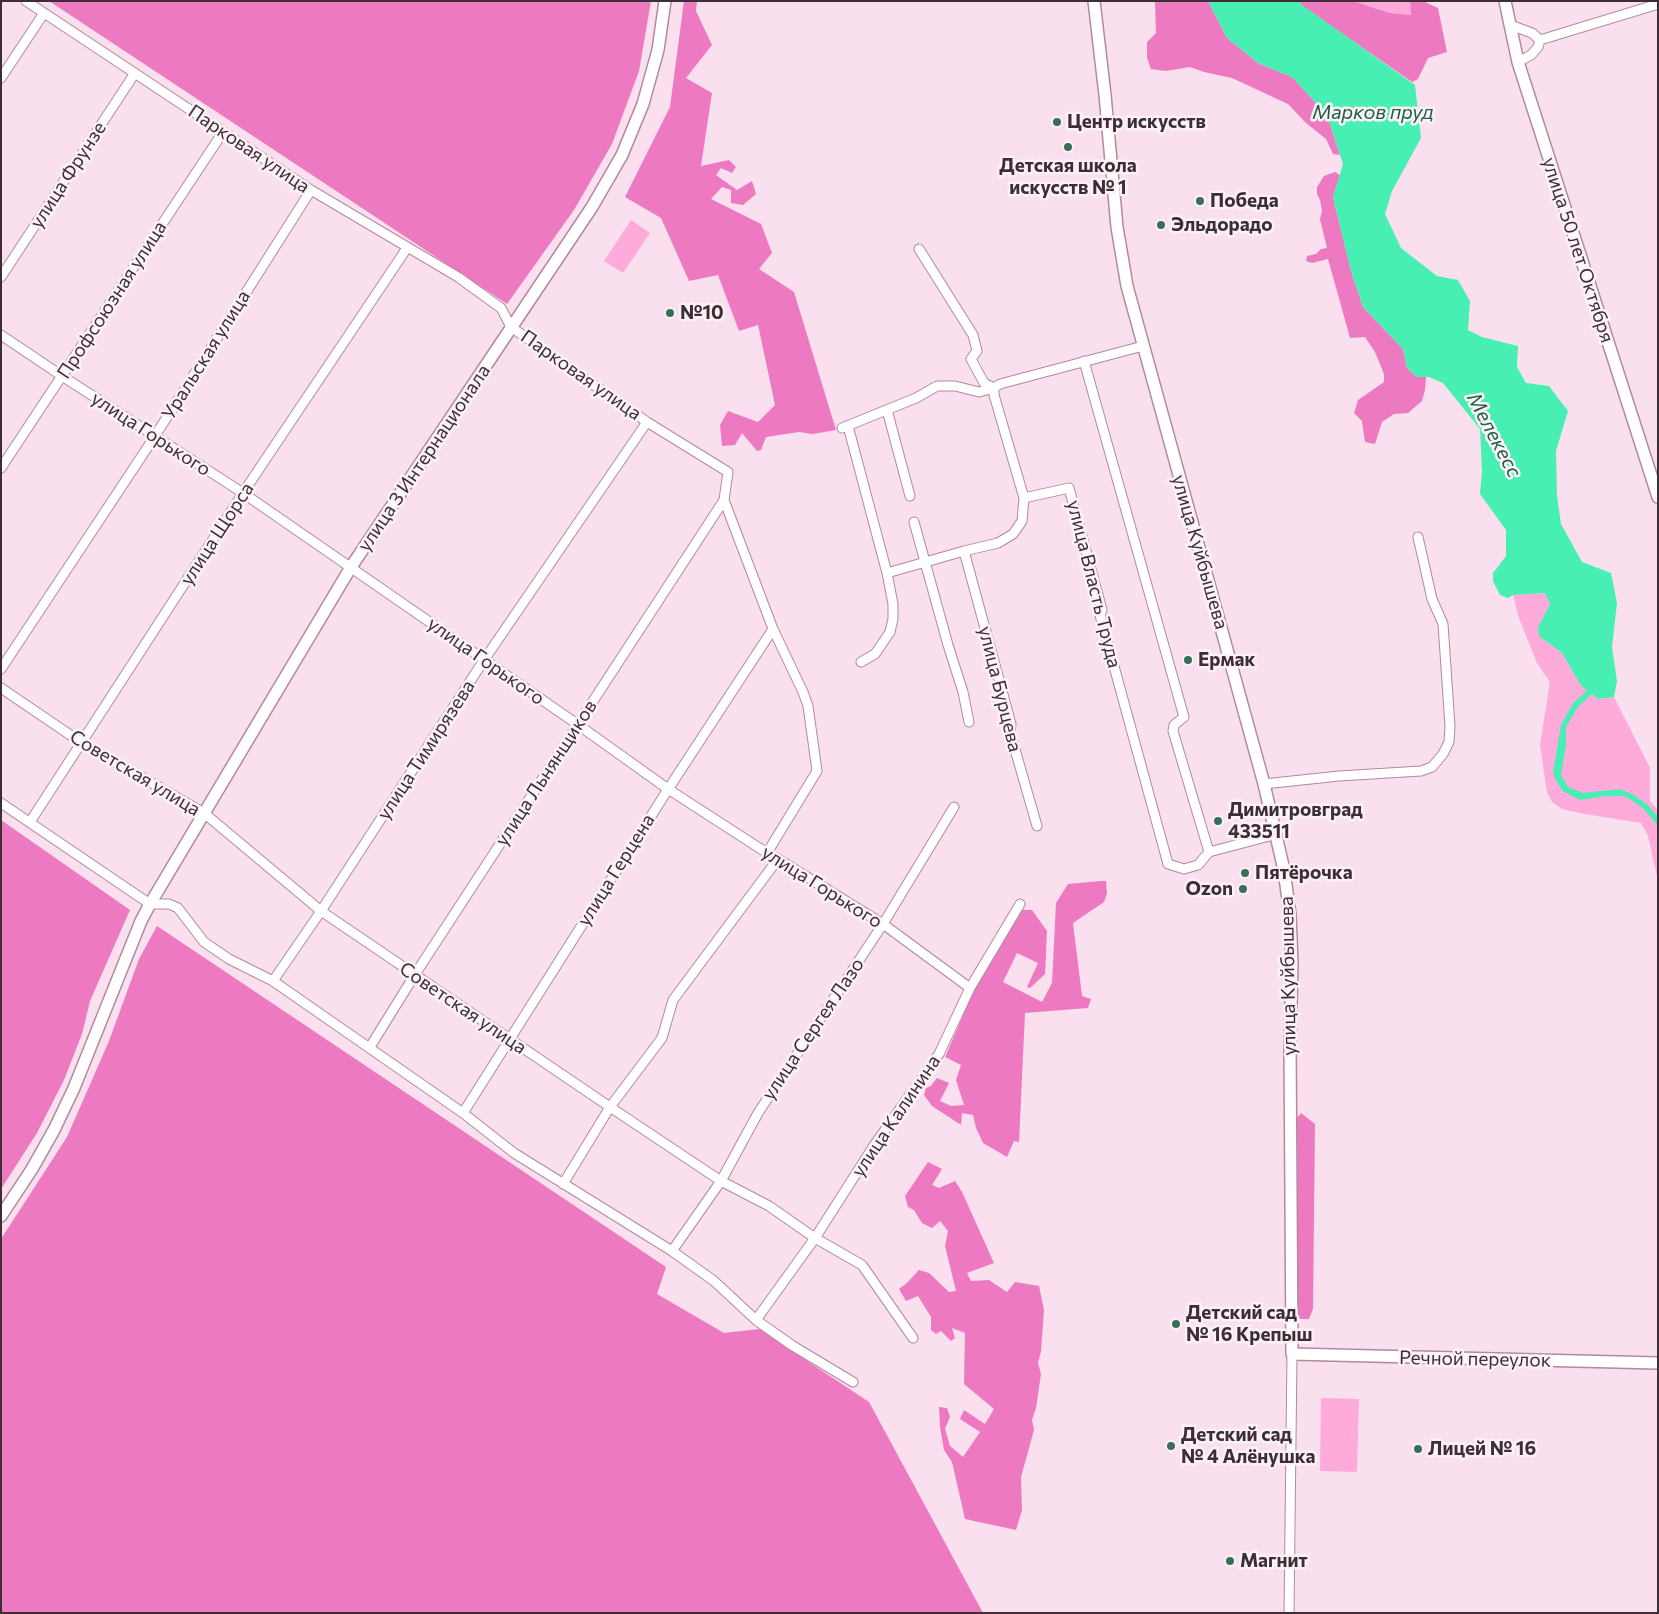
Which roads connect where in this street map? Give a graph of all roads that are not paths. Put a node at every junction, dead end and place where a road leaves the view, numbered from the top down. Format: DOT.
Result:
graph roads {
  1 [pos="26,1"];
  2 [pos="665,1"];
  3 [pos="1094,1"];
  4 [pos="1505,1"];
  5 [pos="1658,4"];
  6 [pos="44,13"];
  7 [pos="1510,25"];
  8 [pos="1540,40"];
  9 [pos="1518,62"];
  10 [pos="136,72"];
  11 [pos="1,78"];
  12 [pos="223,132"];
  13 [pos="311,190"];
  14 [pos="407,248"];
  15 [pos="919,249"];
  16 [pos="1,277"];
  17 [pos="511,327"];
  18 [pos="1,335"];
  19 [pos="1143,346"];
  20 [pos="1084,362"];
  21 [pos="62,376"];
  22 [pos="994,388"];
  23 [pos="887,410"];
  24 [pos="647,422"];
  25 [pos="155,436"];
  26 [pos="1,468"];
  27 [pos="243,493"];
  28 [pos="910,496"];
  29 [pos="1658,497"];
  30 [pos="1024,498"];
  31 [pos="724,500"];
  32 [pos="914,522"];
  33 [pos="1418,537"];
  34 [pos="964,551"];
  35 [pos="925,563"];
  36 [pos="352,567"];
  37 [pos="887,573"];
  38 [pos="773,629"];
  39 [pos="484,660"];
  40 [pos="860,662"];
  41 [pos="1,669"];
  42 [pos="1,688"];
  43 [pos="969,722"];
  44 [pos="578,724"];
  45 [pos="82,743"];
  46 [pos="1264,784"];
  47 [pos="668,789"];
  48 [pos="1,803"];
  49 [pos="954,807"];
  50 [pos="204,813"];
  51 [pos="30,822"];
  52 [pos="1037,826"];
  53 [pos="1277,834"];
  54 [pos="1209,852"];
  55 [pos="767,854"];
  56 [pos="778,859"];
  57 [pos="150,904"];
  58 [pos="1020,904"];
  59 [pos="321,911"];
  60 [pos="883,924"];
  61 [pos="414,976"];
  62 [pos="273,981"];
  63 [pos="970,988"];
  64 [pos="509,1038"];
  65 [pos="370,1047"];
  66 [pos="610,1107"];
  67 [pos="463,1113"];
  68 [pos="721,1181"];
  69 [pos="563,1184"];
  70 [pos="1,1216"];
  71 [pos="815,1238"];
  72 [pos="672,1252"];
  73 [pos="756,1320"];
  74 [pos="913,1338"];
  75 [pos="1292,1354"];
  76 [pos="1658,1363"];
  77 [pos="853,1382"];
  78 [pos="1289,1613"];
  1 -- 6 [label="street, Парковая улица"];
  2 -- 17 [label="main road, улица 3 Интернационала"];
  3 -- 19 [label="main road, улица Куйбышева"];
  4 -- 7 [label="main road, улица 50 лет Октября"];
  5 -- 8 [label="street"];
  6 -- 10 [label="street, Парковая улица"];
  6 -- 11 [label="street"];
  7 -- 8 [label="street"];
  7 -- 9 [label="main road, улица 50 лет Октября"];
  8 -- 9 [label="street"];
  9 -- 29 [label="main road, улица 50 лет Октября"];
  10 -- 12 [label="street, Парковая улица"];
  10 -- 16 [label="street, улица Фрунзе"];
  12 -- 13 [label="street, Парковая улица"];
  12 -- 21 [label="street, Профсоюзная улица"];
  13 -- 14 [label="street, Парковая улица"];
  13 -- 25 [label="street, Уральская улица"];
  14 -- 17 [label="street, Парковая улица"];
  14 -- 27 [label="street, улица Щорса"];
  15 -- 22 [label="street"];
  17 -- 24 [label="street, Парковая улица"];
  17 -- 36 [label="main road, улица 3 Интернационала"];
  18 -- 21 [label="street, улица Горького"];
  19 -- 20 [label="street"];
  19 -- 46 [label="main road, улица Куйбышева"];
  20 -- 22 [label="street"];
  20 -- 54 [label="street"];
  21 -- 25 [label="street, улица Горького"];
  21 -- 26 [label="street, Профсоюзная улица"];
  22 -- 23 [label="street"];
  22 -- 30 [label="street"];
  23 -- 28 [label="street"];
  23 -- 37 [label="street"];
  24 -- 31 [label="street, Парковая улица"];
  24 -- 39 [label="street, улица Тимирязева"];
  25 -- 27 [label="street, улица Горького"];
  25 -- 41 [label="street, Уральская улица"];
  27 -- 36 [label="street, улица Горького"];
  27 -- 45 [label="street, улица Щорса"];
  30 -- 34 [label="street"];
  30 -- 54 [label="street, улица Власть Труда"];
  31 -- 38 [label="street, Парковая улица"];
  31 -- 44 [label="street, улица Льнянщиков"];
  32 -- 35 [label="street, улица Бурцева"];
  33 -- 46 [label="street"];
  34 -- 35 [label="street"];
  34 -- 52 [label="street, улица Бурцева"];
  35 -- 37 [label="street"];
  35 -- 43 [label="street, улица Бурцева"];
  36 -- 39 [label="street, улица Горького"];
  36 -- 50 [label="main road, улица 3 Интернационала"];
  37 -- 40 [label="street"];
  38 -- 47 [label="street, улица Герцена"];
  38 -- 55 [label="street, Парковая улица"];
  39 -- 44 [label="street, улица Горького"];
  39 -- 59 [label="street, улица Тимирязева"];
  42 -- 45 [label="street, Советская улица"];
  44 -- 47 [label="street, улица Горького"];
  44 -- 61 [label="street, улица Льнянщиков"];
  45 -- 50 [label="street, Советская улица"];
  45 -- 51 [label="street, улица Щорса"];
  46 -- 53 [label="main road, улица Куйбышева"];
  47 -- 55 [label="street, улица Горького"];
  47 -- 64 [label="street, улица Герцена"];
  48 -- 51 [label="street"];
  49 -- 60 [label="street, улица Сергея Лазо"];
  50 -- 57 [label="main road, улица 3 Интернационала"];
  50 -- 59 [label="street, Советская улица"];
  51 -- 57 [label="street"];
  53 -- 54 [label="street"];
  53 -- 75 [label="main road, улица Куйбышева"];
  55 -- 56 [label="street, улица Горького"];
  56 -- 60 [label="street, улица Горького"];
  56 -- 66 [label="street"];
  57 -- 62 [label="street"];
  57 -- 70 [label="main road, улица 3 Интернационала"];
  58 -- 63 [label="street, улица Калинина"];
  59 -- 61 [label="street, Советская улица"];
  59 -- 62 [label="street, улица Тимирязева"];
  60 -- 63 [label="street, улица Горького"];
  60 -- 68 [label="street, улица Сергея Лазо"];
  61 -- 64 [label="street, Советская улица"];
  61 -- 65 [label="street, улица Льнянщиков"];
  62 -- 65 [label="street"];
  63 -- 71 [label="street, улица Калинина"];
  64 -- 66 [label="street, Советская улица"];
  64 -- 67 [label="street, улица Герцена"];
  65 -- 67 [label="street"];
  66 -- 68 [label="street, Советская улица"];
  66 -- 69 [label="street"];
  67 -- 69 [label="street"];
  68 -- 71 [label="street, Советская улица"];
  68 -- 72 [label="street, улица Сергея Лазо"];
  69 -- 72 [label="street"];
  71 -- 73 [label="street, улица Калинина"];
  71 -- 74 [label="street, Советская улица"];
  72 -- 73 [label="street"];
  73 -- 77 [label="street"];
  75 -- 76 [label="main road, Речной переулок"];
  75 -- 78 [label="street, улица Куйбышева"];
}
